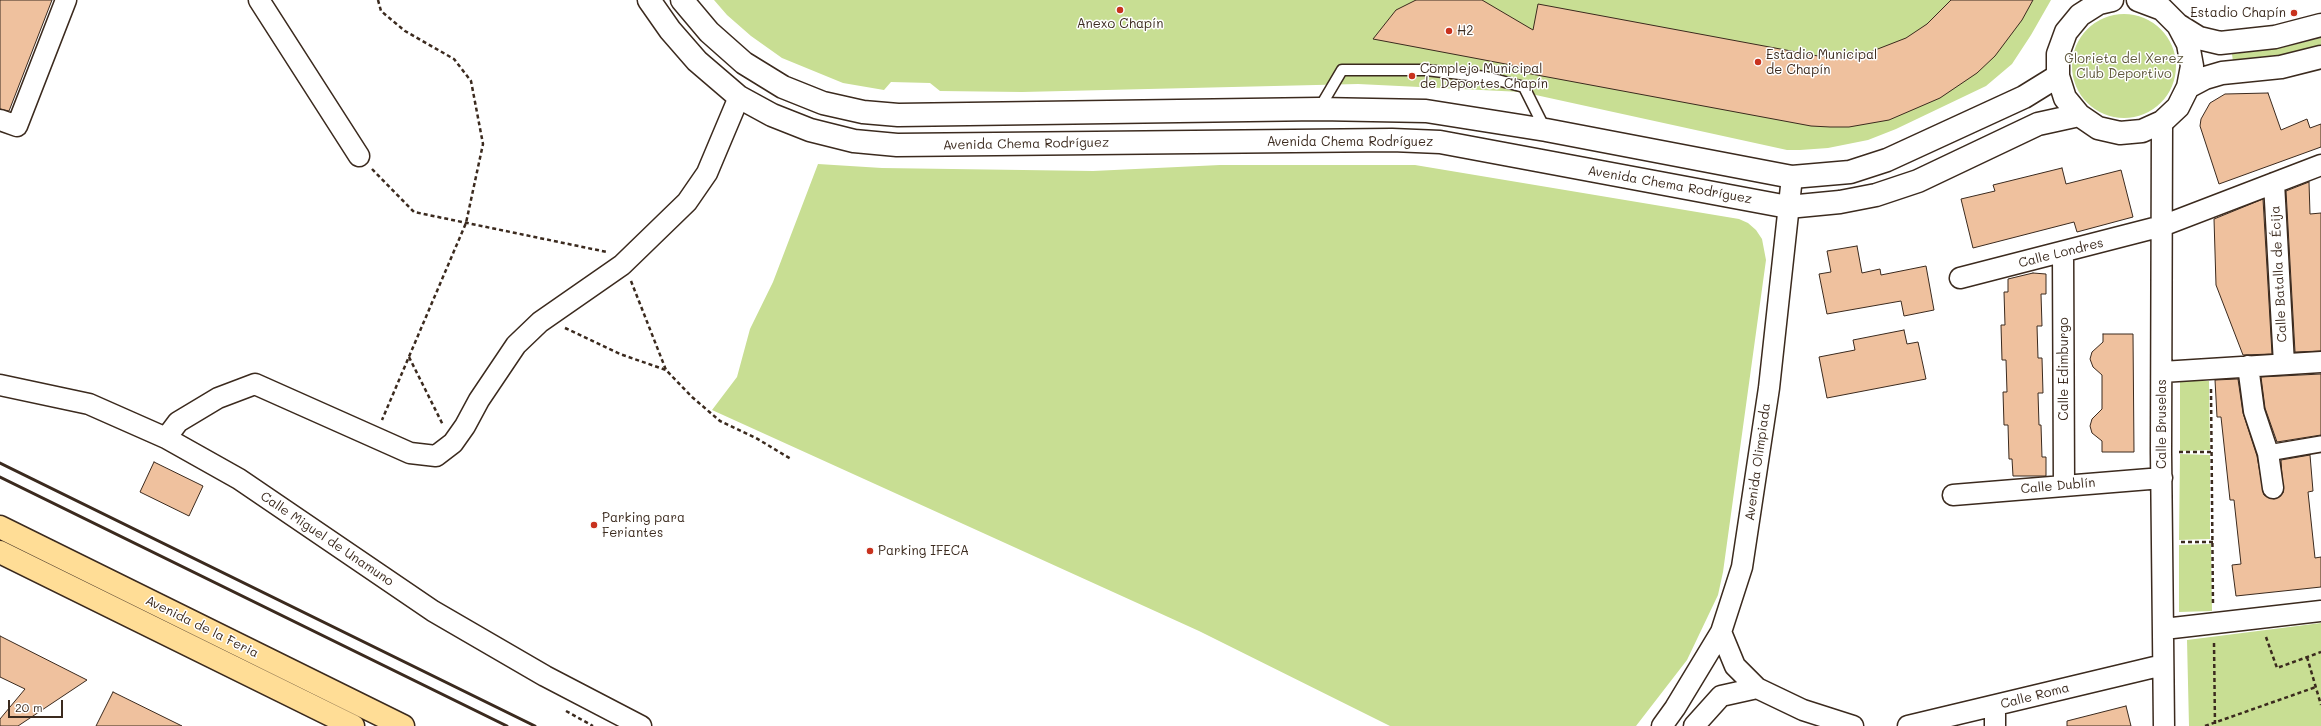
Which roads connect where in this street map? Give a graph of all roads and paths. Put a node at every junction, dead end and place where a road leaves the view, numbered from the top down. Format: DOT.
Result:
graph roads {
  1 [pos="66,0"];
  2 [pos="259,0"];
  3 [pos="378,0"];
  4 [pos="649,0"];
  5 [pos="682,0"];
  6 [pos="2112,0"];
  7 [pos="2138,0"];
  8 [pos="2178,25"];
  9 [pos="2321,25"];
  10 [pos="2321,57"];
  11 [pos="2058,76"];
  12 [pos="2188,87"];
  13 [pos="739,97"];
  14 [pos="1319,110"];
  15 [pos="2079,115"];
  16 [pos="0,120"];
  17 [pos="2162,122"];
  18 [pos="1546,130"];
  19 [pos="359,156"];
  20 [pos="2321,165"];
  21 [pos="1792,177"];
  22 [pos="2274,183"];
  23 [pos="1788,207"];
  24 [pos="466,223"];
  25 [pos="2162,226"];
  26 [pos="2063,253"];
  27 [pos="627,261"];
  28 [pos="1960,278"];
  29 [pos="540,322"];
  30 [pos="409,357"];
  31 [pos="2321,362"];
  32 [pos="2284,364"];
  33 [pos="2248,366"];
  34 [pos="2211,369"];
  35 [pos="666,370"];
  36 [pos="2162,372"];
  37 [pos="0,385"];
  38 [pos="375,437"];
  39 [pos="166,438"];
  40 [pos="453,443"];
  41 [pos="2321,444"];
  42 [pos="2161,452"];
  43 [pos="2211,452"];
  44 [pos="2268,453"];
  45 [pos="791,458"];
  46 [pos="2162,478"];
  47 [pos="2064,486"];
  48 [pos="2273,488"];
  49 [pos="1953,495"];
  50 [pos="0,527"];
  51 [pos="2163,542"];
  52 [pos="2213,542"];
  53 [pos="0,552"];
  54 [pos="2321,611"];
  55 [pos="2260,618"];
  56 [pos="2214,623"];
  57 [pos="2164,629"];
  58 [pos="1721,632"];
  59 [pos="2321,652"];
  60 [pos="2317,653"];
  61 [pos="2321,655"];
  62 [pos="2307,657"];
  63 [pos="2163,665"];
  64 [pos="2316,687"];
  65 [pos="1757,688"];
  66 [pos="2321,705"];
  67 [pos="561,706"];
  68 [pos="1995,706"];
  69 [pos="1672,717"];
  70 [pos="2215,724"];
  71 [pos="353,726"];
  72 [pos="403,726"];
  73 [pos="592,726"];
  74 [pos="641,726"];
  75 [pos="1662,726"];
  76 [pos="1694,726"];
  77 [pos="1853,726"];
  78 [pos="1908,726"];
  79 [pos="1995,726"];
  80 [pos="2164,726"];
  81 [pos="2205,726"];
  1 -- 16 [label="street"];
  2 -- 19 [label="street"];
  3 -- 24 [label="path"];
  4 -- 13 [label="main road, Avenida Chema Rodríguez"];
  5 -- 14 [label="main road"];
  6 -- 11 [label="main road"];
  7 -- 8 [label="main road"];
  8 -- 9 [label="main road"];
  8 -- 12 [label="main road"];
  10 -- 12 [label="main road"];
  11 -- 15 [label="main road"];
  11 -- 21 [label="main road"];
  12 -- 17 [label="main road"];
  13 -- 23 [label="main road, Avenida Chema Rodríguez"];
  13 -- 27 [label="street"];
  14 -- 18 [label="main road"];
  14 -- 18 [label="lane"];
  15 -- 17 [label="main road"];
  15 -- 23 [label="main road, Avenida Chema Rodríguez"];
  17 -- 25 [label="street, Calle Bruselas"];
  18 -- 21 [label="main road"];
  19 -- 24 [label="path"];
  20 -- 22 [label="street, Calle Londres"];
  21 -- 23 [label="street, Avenida Olimpiada"];
  22 -- 25 [label="street, Calle Londres"];
  22 -- 32 [label="street, Calle Batalla de Écija"];
  23 -- 58 [label="street, Avenida Olimpiada"];
  24 -- 27 [label="path"];
  24 -- 30 [label="path"];
  25 -- 26 [label="street, Calle Londres"];
  25 -- 36 [label="street, Calle Bruselas"];
  26 -- 28 [label="street, Calle Londres"];
  26 -- 47 [label="street, Calle Edimburgo"];
  27 -- 29 [label="street"];
  27 -- 35 [label="path"];
  29 -- 35 [label="path"];
  29 -- 40 [label="street"];
  30 -- 38 [label="path"];
  30 -- 40 [label="path"];
  31 -- 32 [label="street"];
  32 -- 33 [label="street"];
  33 -- 34 [label="street"];
  33 -- 44 [label="street"];
  34 -- 36 [label="street"];
  34 -- 43 [label="path"];
  35 -- 45 [label="path"];
  36 -- 42 [label="street, Calle Bruselas"];
  37 -- 39 [label="street, Calle Miguel de Unamuno"];
  38 -- 39 [label="street"];
  38 -- 40 [label="street"];
  39 -- 74 [label="street, Calle Miguel de Unamuno"];
  41 -- 44 [label="street"];
  42 -- 43 [label="path"];
  42 -- 46 [label="street, Calle Bruselas"];
  43 -- 52 [label="path"];
  44 -- 48 [label="street"];
  46 -- 47 [label="street, Calle Dublín"];
  46 -- 51 [label="street, Calle Bruselas"];
  47 -- 49 [label="street, Calle Dublín"];
  50 -- 72 [label="main road, Avenida de la Feria"];
  51 -- 52 [label="path"];
  51 -- 57 [label="street, Calle Bruselas"];
  52 -- 56 [label="path"];
  53 -- 71 [label="main road, Avenida de la Feria"];
  54 -- 55 [label="street"];
  55 -- 56 [label="street"];
  55 -- 62 [label="path"];
  56 -- 57 [label="street"];
  56 -- 70 [label="path"];
  57 -- 63 [label="street, Calle Bruselas"];
  58 -- 65 [label="street"];
  58 -- 69 [label="street, Avenida Olimpiada"];
  59 -- 60 [label="path"];
  60 -- 61 [label="path"];
  60 -- 62 [label="path"];
  62 -- 64 [label="path"];
  63 -- 68 [label="street, Calle Roma"];
  63 -- 80 [label="street, Calle Bruselas"];
  64 -- 66 [label="path"];
  64 -- 70 [label="path"];
  65 -- 76 [label="street"];
  65 -- 77 [label="street"];
  67 -- 73 [label="path"];
  68 -- 78 [label="street, Calle Roma"];
  68 -- 79 [label="street"];
  69 -- 75 [label="street, Avenida Olimpiada"];
  70 -- 81 [label="path"];
}
